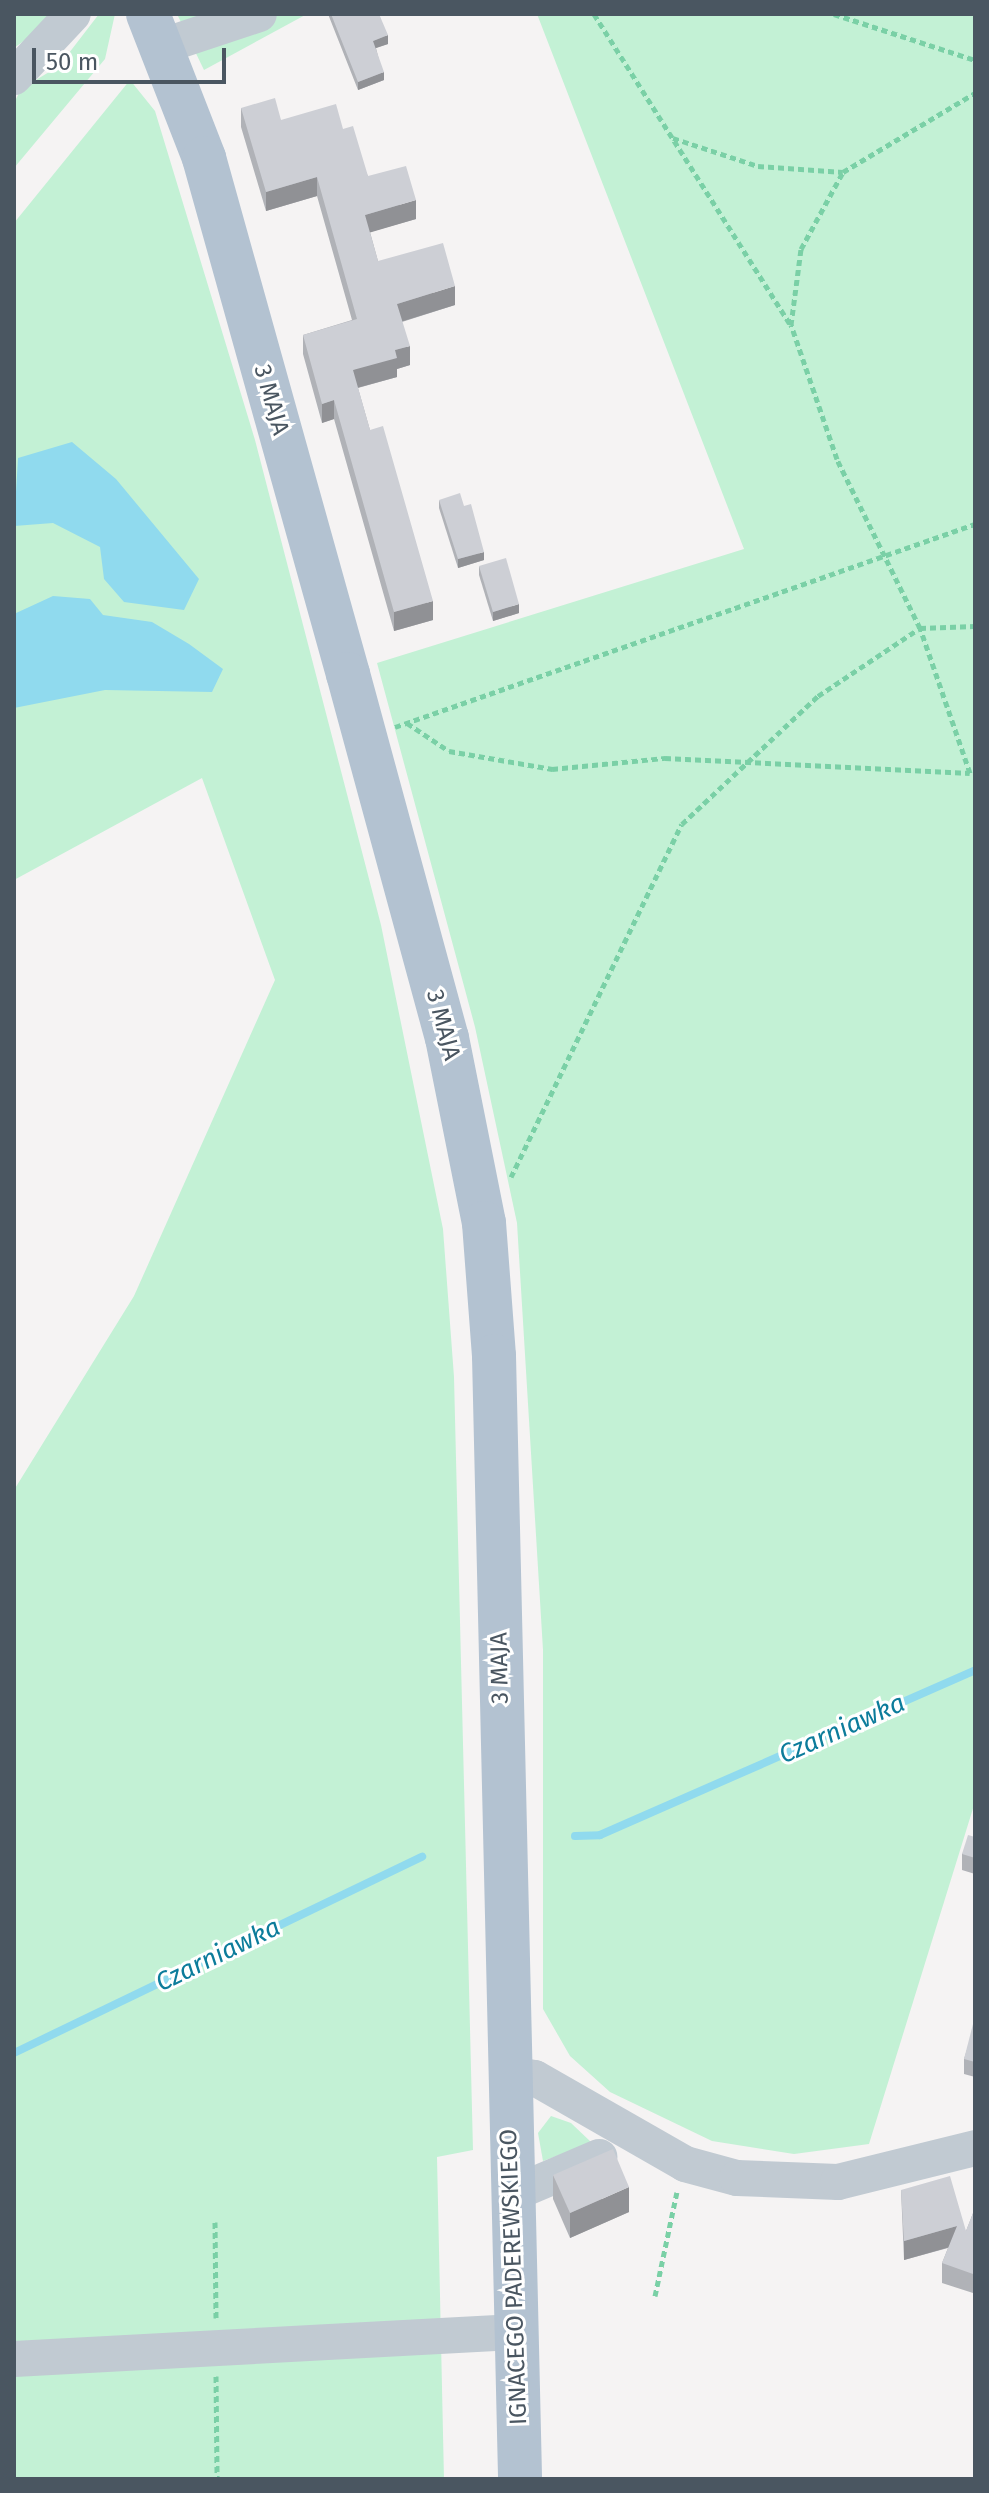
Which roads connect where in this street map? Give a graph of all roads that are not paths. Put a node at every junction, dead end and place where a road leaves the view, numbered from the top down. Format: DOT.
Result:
graph roads {
  1 [pos="73,14"];
  2 [pos="259,14"];
  3 [pos="156,30"];
  4 [pos="14,77"];
  5 [pos="509,2074"];
  6 [pos="639,2140"];
  7 [pos="975,2148"];
  8 [pos="512,2194"];
  9 [pos="516,2332"];
  10 [pos="14,2359"];
  11 [pos="520,2479"];
  1 -- 4 [label="street"];
  2 -- 3 [label="street"];
  3 -- 5 [label="main road, 3 MAJA"];
  5 -- 6 [label="street"];
  5 -- 8 [label="main road, IGNACEGO PADEREWSKIEGO"];
  6 -- 7 [label="street"];
  6 -- 8 [label="street"];
  8 -- 9 [label="main road, IGNACEGO PADEREWSKIEGO"];
  9 -- 10 [label="street"];
  9 -- 11 [label="main road, IGNACEGO PADEREWSKIEGO"];
}
